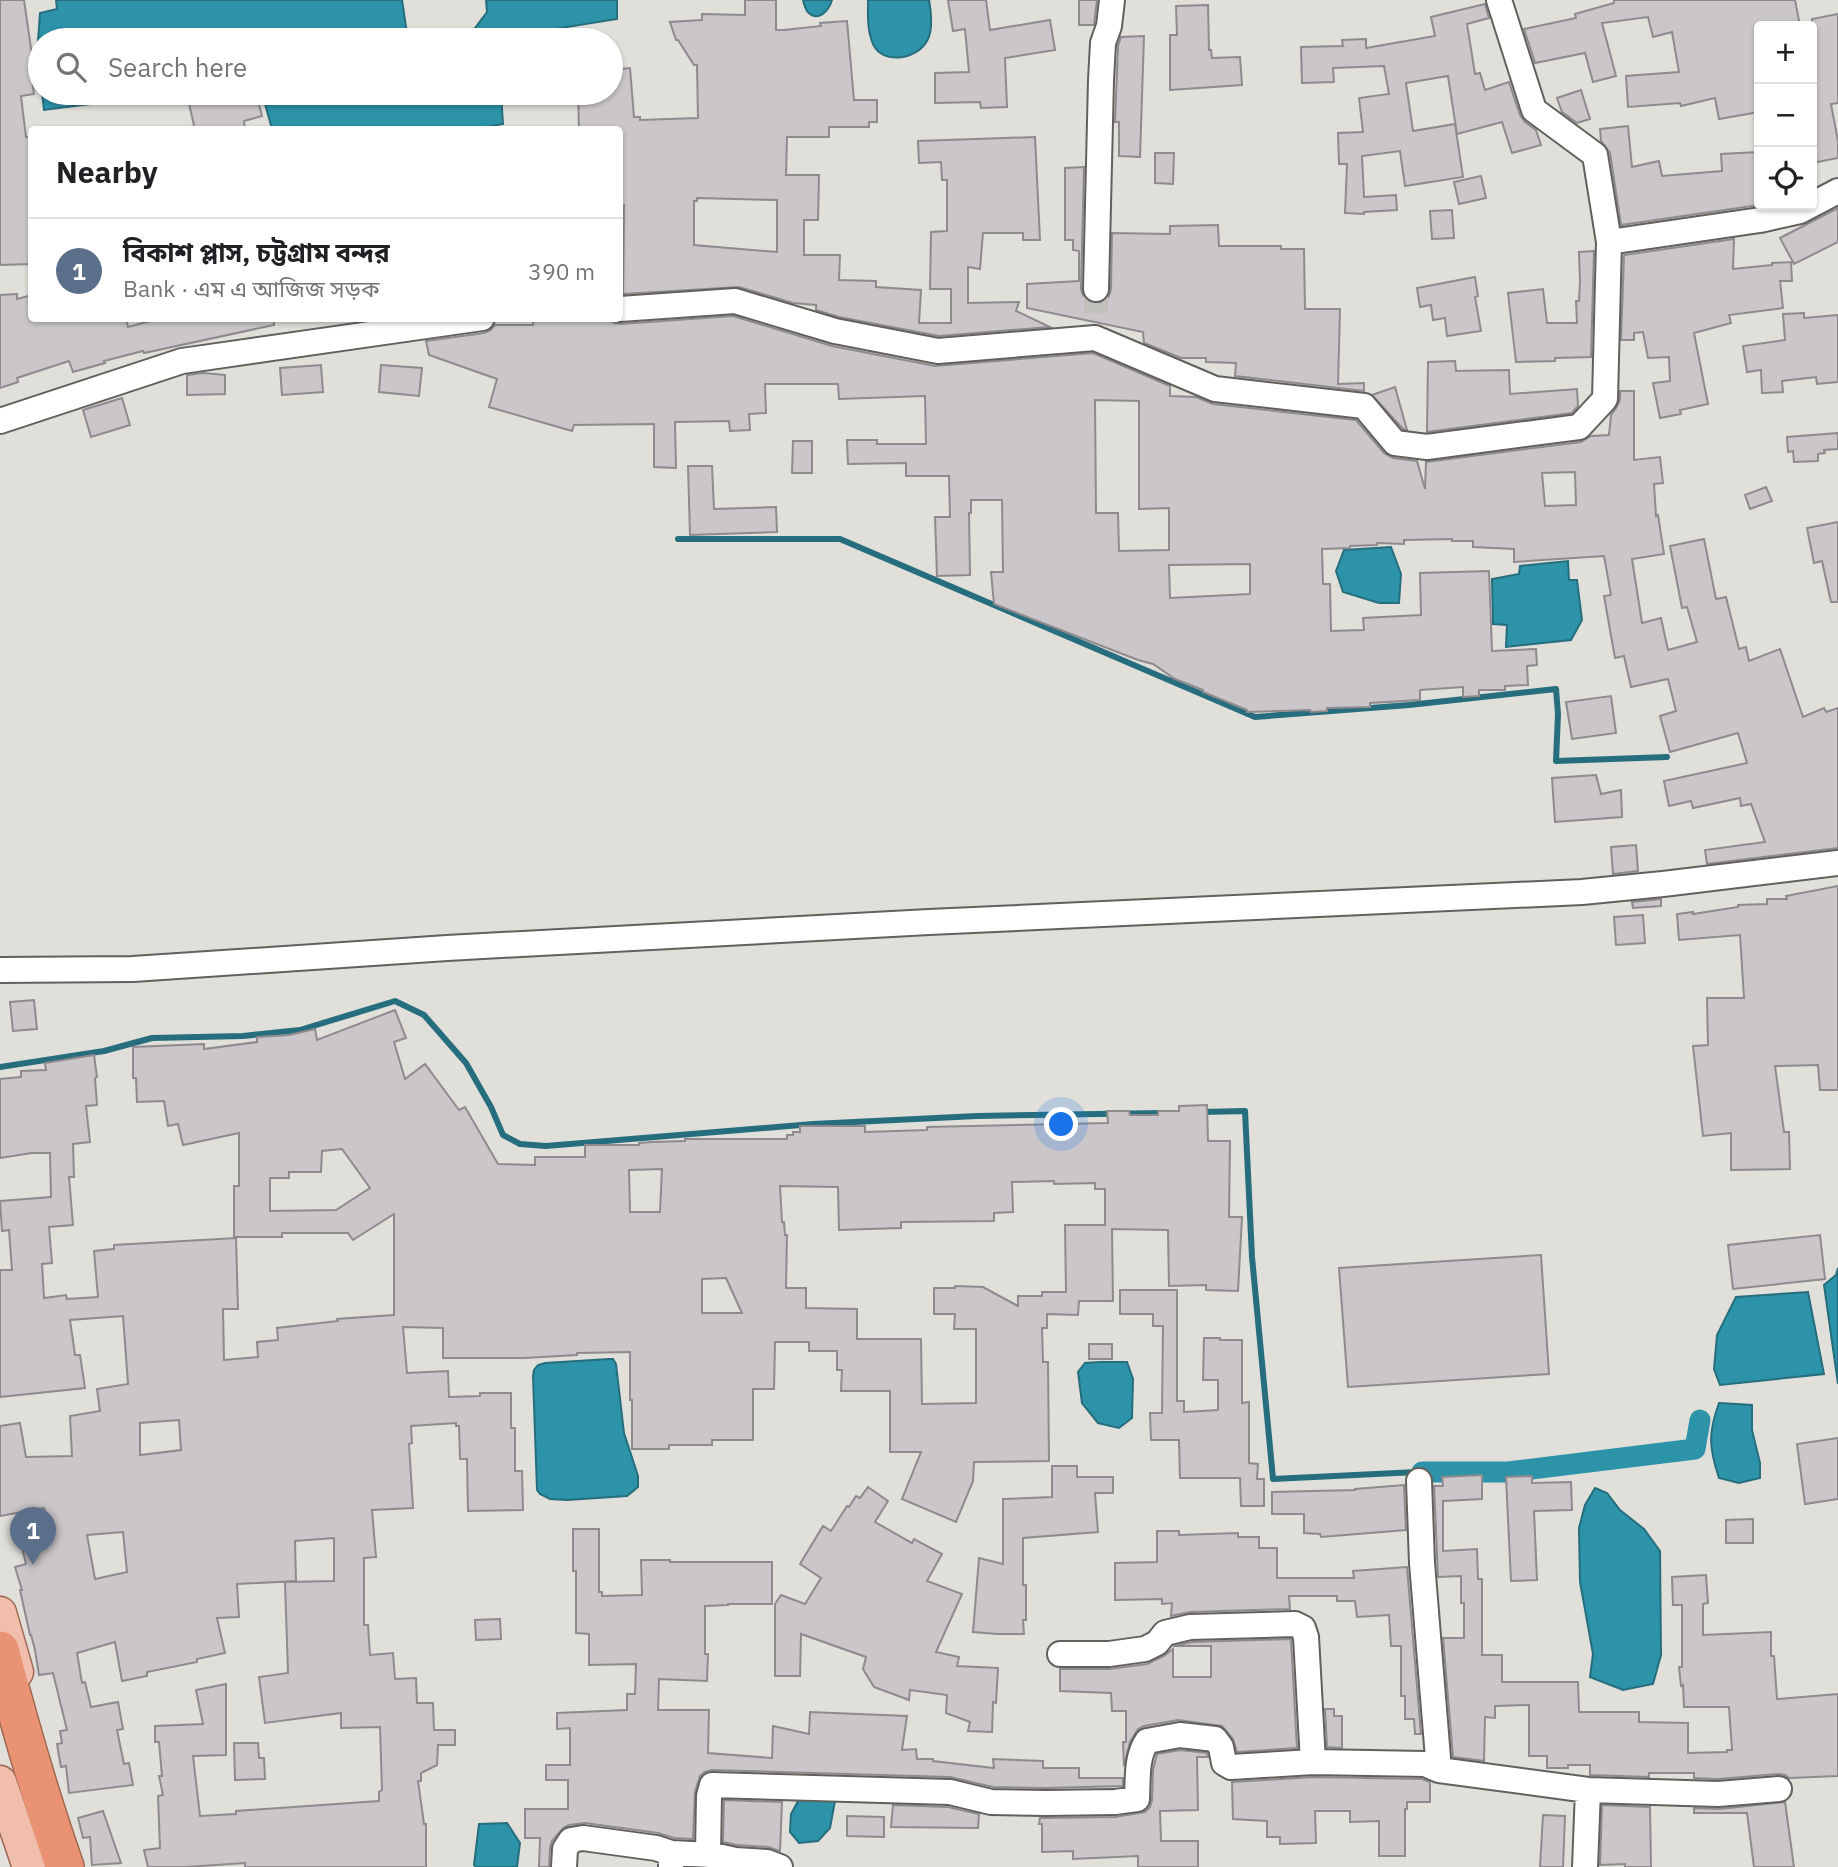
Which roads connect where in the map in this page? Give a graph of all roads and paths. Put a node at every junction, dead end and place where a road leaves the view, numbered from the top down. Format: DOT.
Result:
graph roads {
  1 [pos="1112,0"];
  2 [pos="1499,0"];
  3 [pos="1838,191"];
  4 [pos="1609,242"];
  5 [pos="1096,289"];
  6 [pos="623,309"];
  7 [pos="455,322"];
  8 [pos="0,421"];
  9 [pos="1838,863"];
  10 [pos="0,970"];
  11 [pos="1419,1481"];
  12 [pos="0,1613"];
  13 [pos="0,1650"];
  14 [pos="1060,1654"];
  15 [pos="0,1727"];
  16 [pos="1313,1762"];
  17 [pos="1439,1770"];
  18 [pos="0,1782"];
  19 [pos="1779,1789"];
  20 [pos="1588,1790"];
  21 [pos="708,1855"];
  22 [pos="671,1860"];
  23 [pos="29,1867"];
  24 [pos="42,1867"];
  25 [pos="65,1867"];
  26 [pos="77,1867"];
  27 [pos="564,1867"];
  28 [pos="780,1867"];
  29 [pos="1586,1867"];
  1 -- 5 [label="street"];
  2 -- 4 [label="street"];
  3 -- 4 [label="street"];
  4 -- 6 [label="street"];
  7 -- 8 [label="street"];
  9 -- 10 [label="street"];
  11 -- 17 [label="street"];
  12 -- 26 [label="main road"];
  13 -- 25 [label="highway"];
  14 -- 16 [label="street"];
  15 -- 24 [label="highway"];
  16 -- 17 [label="street"];
  16 -- 21 [label="street"];
  17 -- 20 [label="street"];
  18 -- 23 [label="main road"];
  19 -- 20 [label="street"];
  20 -- 29 [label="street"];
  21 -- 22 [label="street"];
  21 -- 28 [label="street"];
  22 -- 27 [label="street"];
}
